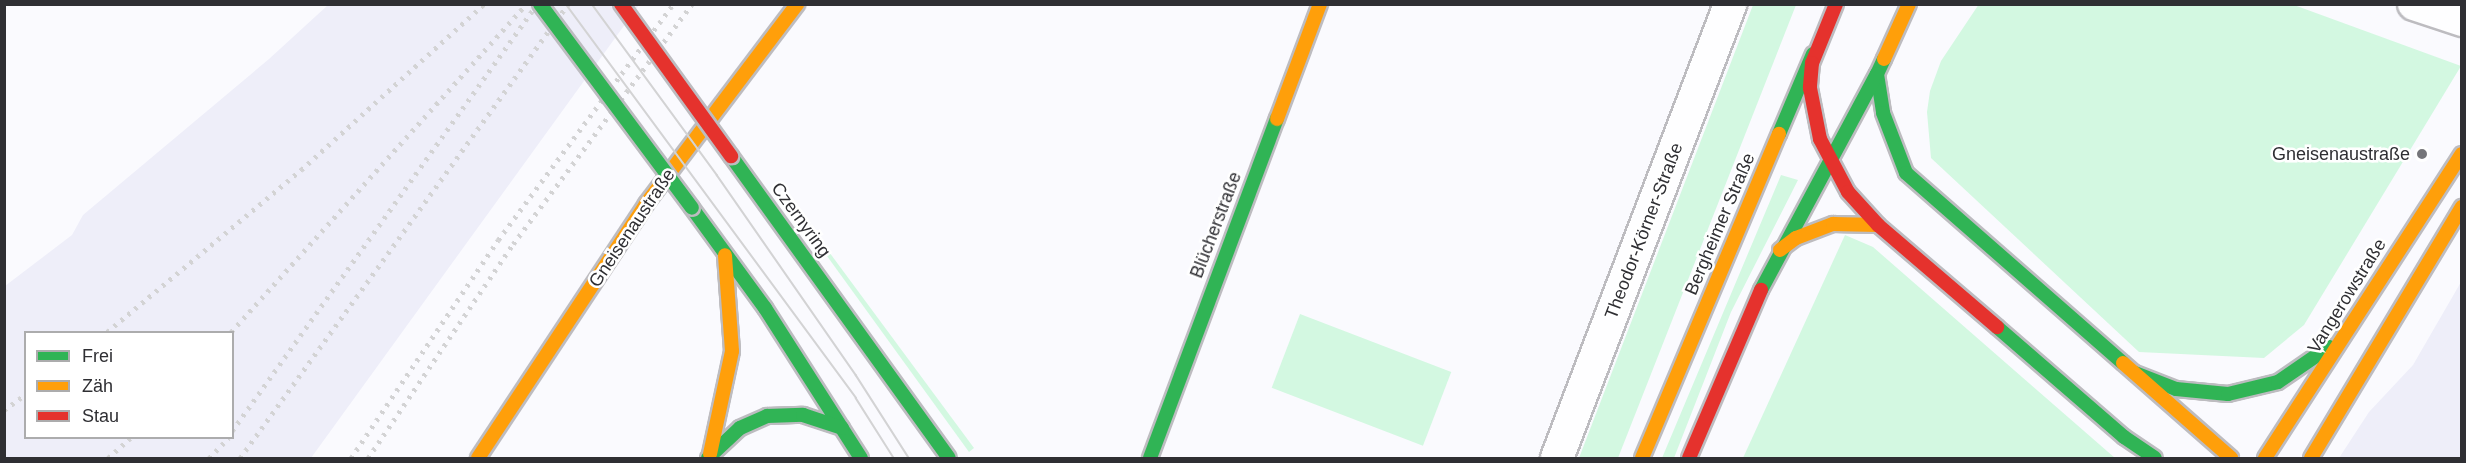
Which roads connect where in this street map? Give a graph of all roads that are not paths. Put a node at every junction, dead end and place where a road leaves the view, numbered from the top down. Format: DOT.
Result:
graph roads {
  1 [pos="540,4"];
  2 [pos="621,4"];
  3 [pos="797,4"];
  4 [pos="1320,4"];
  5 [pos="1730,4"];
  6 [pos="1836,4"];
  7 [pos="1908,4"];
  8 [pos="1924,4"];
  9 [pos="2414,4"];
  10 [pos="2462,20"];
  11 [pos="1820,39"];
  12 [pos="1881,67"];
  13 [pos="2462,154"];
  14 [pos="1830,161"];
  15 [pos="2462,207"];
  16 [pos="1878,225"];
  17 [pos="1780,250"];
  18 [pos="724,253"];
  19 [pos="2355,316"];
  20 [pos="2129,370"];
  21 [pos="842,428"];
  22 [pos="2124,437"];
  23 [pos="709,456"];
  24 [pos="478,459"];
  25 [pos="861,459"];
  26 [pos="949,459"];
  27 [pos="1150,459"];
  28 [pos="1557,459"];
  29 [pos="1642,459"];
  30 [pos="1689,459"];
  31 [pos="2144,459"];
  32 [pos="2155,459"];
  33 [pos="2231,459"];
  34 [pos="2265,459"];
  35 [pos="2311,459"];
  1 -- 18 [label="main road, bridge"];
  2 -- 26 [label="main road, Czernyring, bridge"];
  3 -- 24 [label="main road, Gneisenaustraße"];
  4 -- 27 [label="main road, Blücherstraße"];
  5 -- 28 [label="street, Theodor-Körner-Straße"];
  6 -- 11 [label="main road, Bergheimer Straße"];
  7 -- 12 [label="main road"];
  8 -- 12 [label="street"];
  9 -- 10 [label="street"];
  11 -- 14 [label="main road"];
  11 -- 29 [label="main road, Bergheimer Straße"];
  12 -- 14 [label="main road"];
  12 -- 20 [label="main road"];
  13 -- 19 [label="main road, Vangerowstraße"];
  14 -- 16 [label="main road"];
  14 -- 17 [label="main road"];
  15 -- 35 [label="main road"];
  16 -- 17 [label="main road"];
  16 -- 22 [label="main road"];
  17 -- 30 [label="main road"];
  18 -- 21 [label="main road"];
  18 -- 23 [label="main road"];
  19 -- 20 [label="main road"];
  19 -- 34 [label="main road, Vangerowstraße"];
  20 -- 33 [label="main road"];
  21 -- 23 [label="main road"];
  21 -- 25 [label="main road"];
  22 -- 31 [label="main road"];
  22 -- 32 [label="main road"];
}
